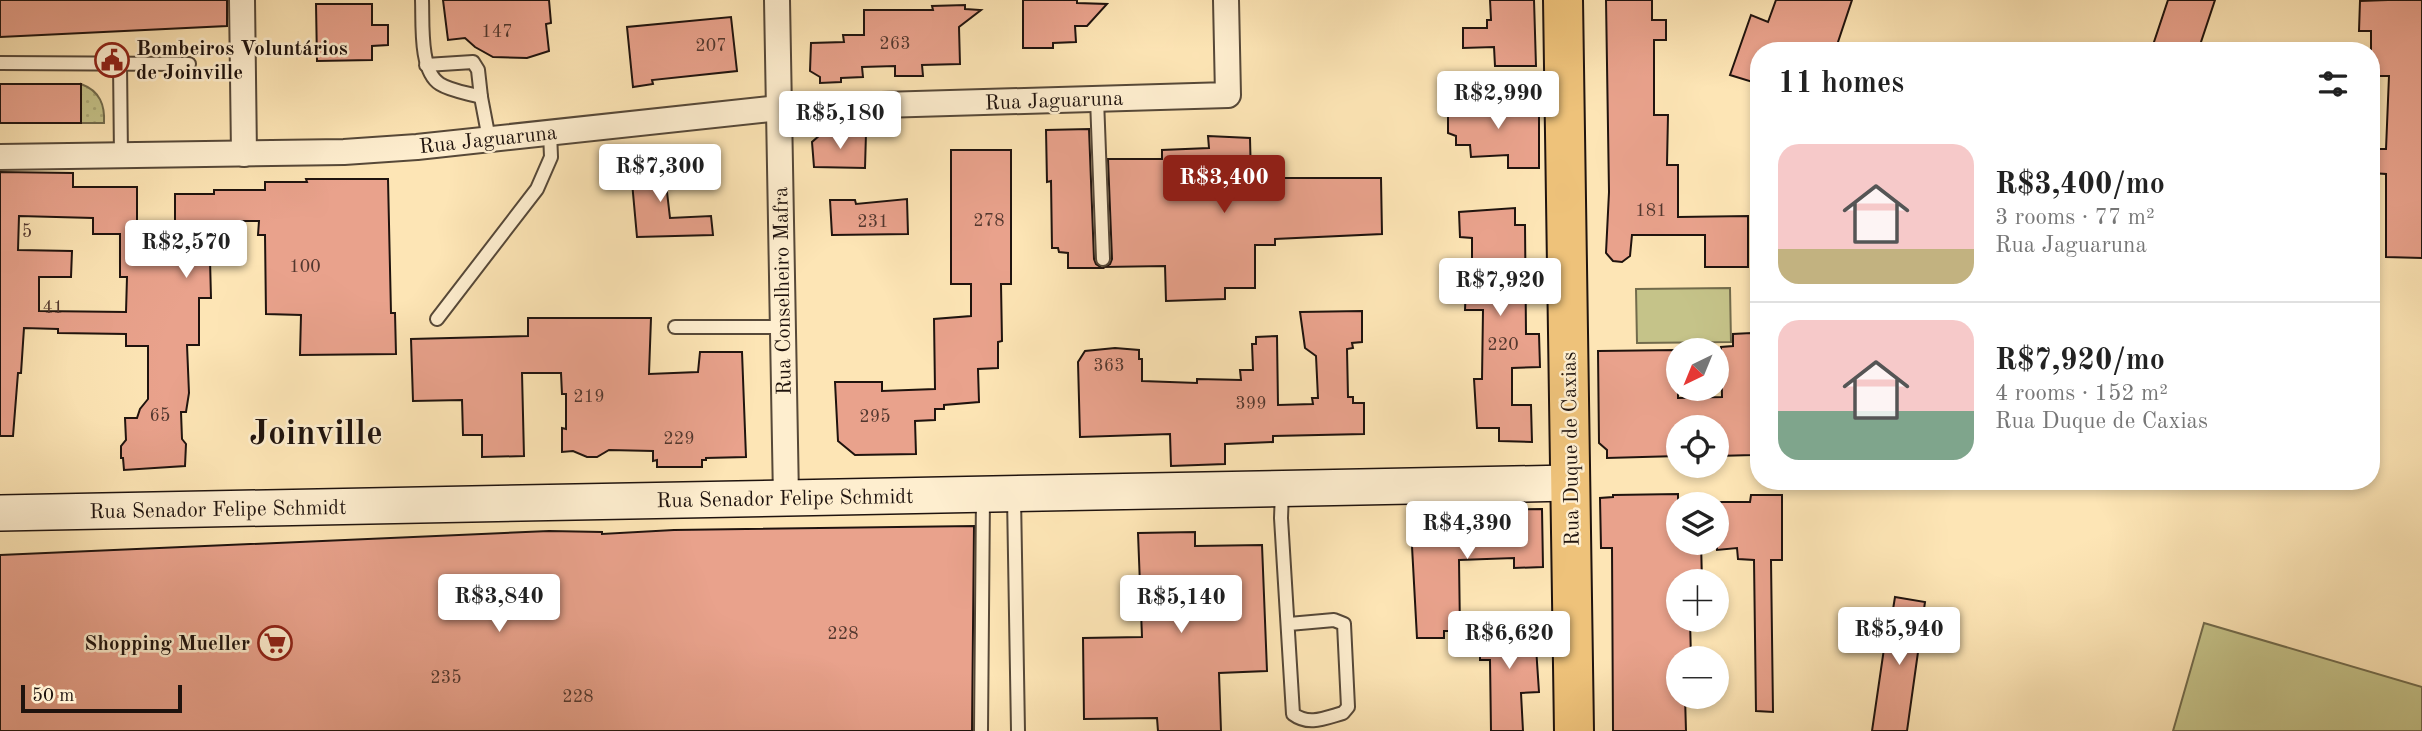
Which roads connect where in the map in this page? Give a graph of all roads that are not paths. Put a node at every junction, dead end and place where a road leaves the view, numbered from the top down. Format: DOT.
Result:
graph roads {
  1 [pos="242,0"];
  2 [pos="422,0"];
  3 [pos="778,0"];
  4 [pos="1226,0"];
  5 [pos="1563,0"];
  6 [pos="0,63"];
  7 [pos="120,63"];
  8 [pos="189,64"];
  9 [pos="426,65"];
  10 [pos="481,97"];
  11 [pos="1097,99"];
  12 [pos="779,108"];
  13 [pos="550,132"];
  14 [pos="489,139"];
  15 [pos="244,154"];
  16 [pos="0,157"];
  17 [pos="121,157"];
  18 [pos="1103,259"];
  19 [pos="437,319"];
  20 [pos="675,327"];
  21 [pos="783,327"];
  22 [pos="1570,483"];
  23 [pos="1282,488"];
  24 [pos="998,494"];
  25 [pos="786,498"];
  26 [pos="0,513"];
  27 [pos="1289,624"];
  28 [pos="981,731"];
  29 [pos="1018,731"];
  30 [pos="1574,731"];
  1 -- 15 [label="street"];
  2 -- 9 [label="lane"];
  3 -- 12 [label="street, Rua Conselheiro Mafra"];
  4 -- 11 [label="street, Rua Jaguaruna"];
  5 -- 22 [label="main road, Rua Duque de Caxias"];
  6 -- 7 [label="lane"];
  7 -- 8 [label="lane"];
  7 -- 17 [label="lane"];
  9 -- 10 [label="lane"];
  9 -- 10 [label="lane"];
  10 -- 14 [label="lane"];
  11 -- 12 [label="street, Rua Jaguaruna"];
  11 -- 18 [label="lane"];
  12 -- 13 [label="street, Rua Jaguaruna"];
  12 -- 21 [label="street, Rua Conselheiro Mafra"];
  13 -- 14 [label="street, Rua Jaguaruna"];
  13 -- 19 [label="lane"];
  14 -- 15 [label="street, Rua Jaguaruna"];
  15 -- 17 [label="street, Rua Jaguaruna"];
  16 -- 17 [label="street, Rua Jaguaruna"];
  20 -- 21 [label="lane"];
  21 -- 25 [label="street, Rua Conselheiro Mafra"];
  22 -- 23 [label="main road, Rua Senador Felipe Schmidt"];
  22 -- 30 [label="main road, Rua Duque de Caxias"];
  23 -- 24 [label="main road, Rua Senador Felipe Schmidt"];
  23 -- 27 [label="lane"];
  24 -- 25 [label="main road, Rua Senador Felipe Schmidt"];
  24 -- 28 [label="lane"];
  24 -- 29 [label="lane"];
  25 -- 26 [label="main road, Rua Senador Felipe Schmidt"];
  27 -- 27 [label="lane"];
}
